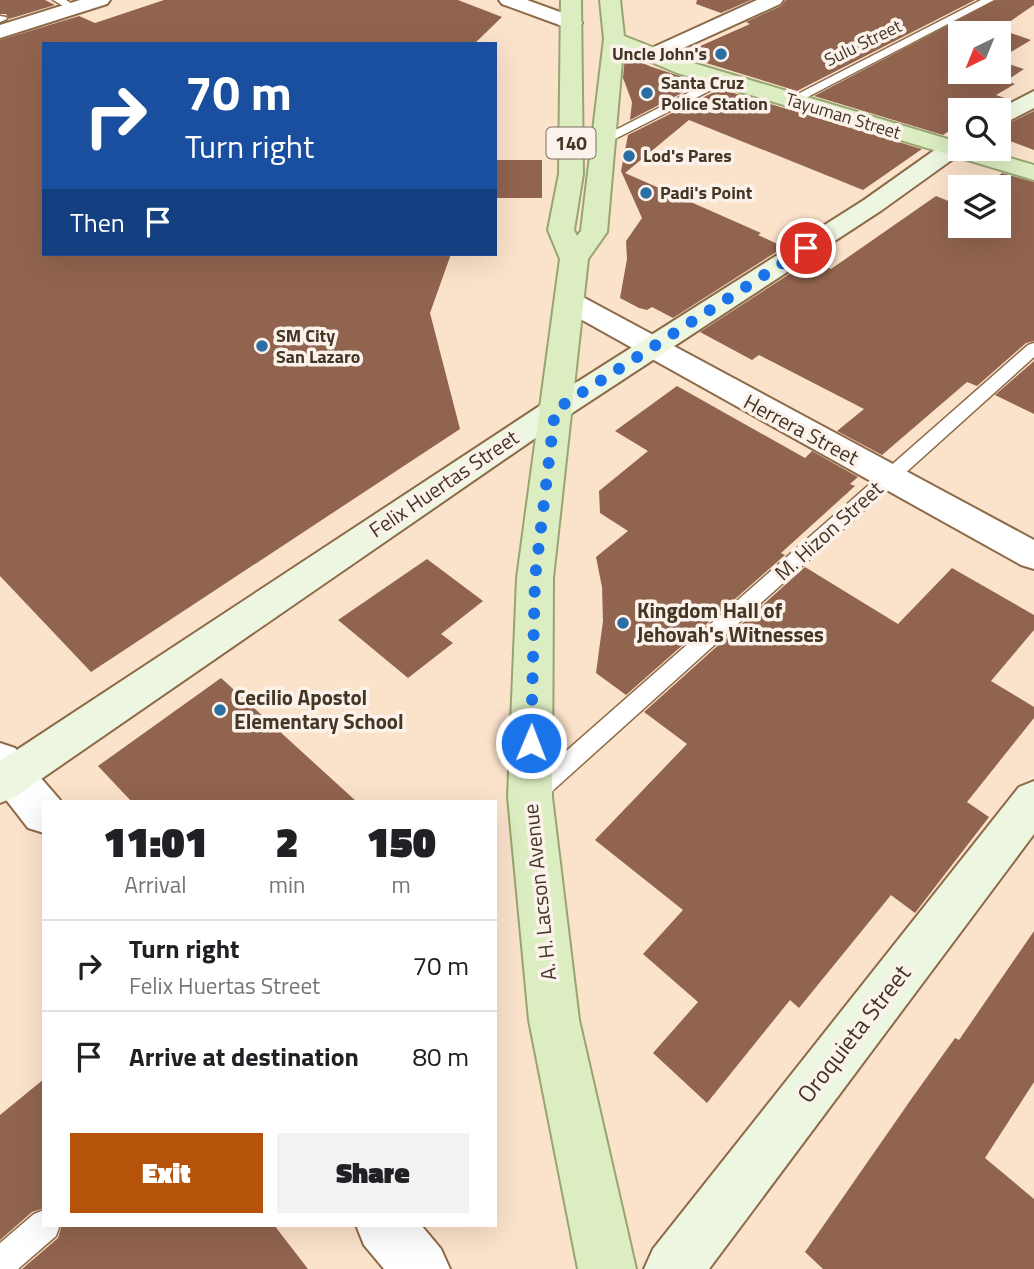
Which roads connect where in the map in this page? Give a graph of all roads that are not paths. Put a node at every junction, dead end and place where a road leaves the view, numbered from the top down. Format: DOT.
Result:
graph roads {
  1 [pos="100,0"];
  2 [pos="509,0"];
  3 [pos="571,0"];
  4 [pos="610,0"];
  5 [pos="773,0"];
  6 [pos="989,0"];
  7 [pos="66,4"];
  8 [pos="1,23"];
  9 [pos="572,23"];
  10 [pos="614,39"];
  11 [pos="652,55"];
  12 [pos="723,79"];
  13 [pos="1034,98"];
  14 [pos="792,100"];
  15 [pos="1011,112"];
  16 [pos="604,139"];
  17 [pos="948,143"];
  18 [pos="948,151"];
  19 [pos="1001,161"];
  20 [pos="1034,173"];
  21 [pos="574,260"];
  22 [pos="569,301"];
  23 [pos="649,348"];
  24 [pos="1034,348"];
  25 [pos="555,410"];
  26 [pos="889,478"];
  27 [pos="1034,556"];
  28 [pos="4,774"];
  29 [pos="530,797"];
  30 [pos="1034,800"];
  31 [pos="42,812"];
  32 [pos="43,1227"];
  33 [pos="386,1227"];
  34 [pos="0,1264"];
  35 [pos="421,1269"];
  36 [pos="607,1269"];
  37 [pos="673,1269"];
  1 -- 7 [label="street"];
  2 -- 9 [label="street"];
  3 -- 9 [label="main road, A. H. Lacson Avenue / 140"];
  4 -- 10 [label="main road, A. H. Lacson Avenue"];
  5 -- 11 [label="street"];
  6 -- 14 [label="lane, Sulu Street"];
  7 -- 8 [label="street"];
  9 -- 21 [label="main road, A. H. Lacson Avenue / 140"];
  10 -- 11 [label="main road, Tayuman Street"];
  10 -- 16 [label="main road, A. H. Lacson Avenue"];
  11 -- 12 [label="main road, Tayuman Street"];
  12 -- 14 [label="main road, Tayuman Street"];
  12 -- 16 [label="lane"];
  13 -- 15 [label="street"];
  14 -- 17 [label="main road, Tayuman Street"];
  16 -- 21 [label="main road, A. H. Lacson Avenue"];
  18 -- 23 [label="street, Felix Huertas Street"];
  19 -- 20 [label="main road, Tayuman Street"];
  21 -- 22 [label="main road, A. H. Lacson Avenue / 140"];
  22 -- 23 [label="street, Herrera Street"];
  22 -- 25 [label="main road, A. H. Lacson Avenue"];
  23 -- 25 [label="street, Felix Huertas Street"];
  23 -- 26 [label="street, Herrera Street"];
  24 -- 26 [label="lane, M. Hizon Street"];
  25 -- 28 [label="street, Felix Huertas Street"];
  25 -- 29 [label="main road, A. H. Lacson Avenue"];
  26 -- 27 [label="street, Herrera Street"];
  26 -- 29 [label="lane, M. Hizon Street"];
  28 -- 31 [label="street"];
  29 -- 36 [label="main road, A. H. Lacson Avenue"];
  30 -- 37 [label="street, Oroquieta Street"];
  32 -- 34 [label="lane"];
  33 -- 35 [label="street"];
}
